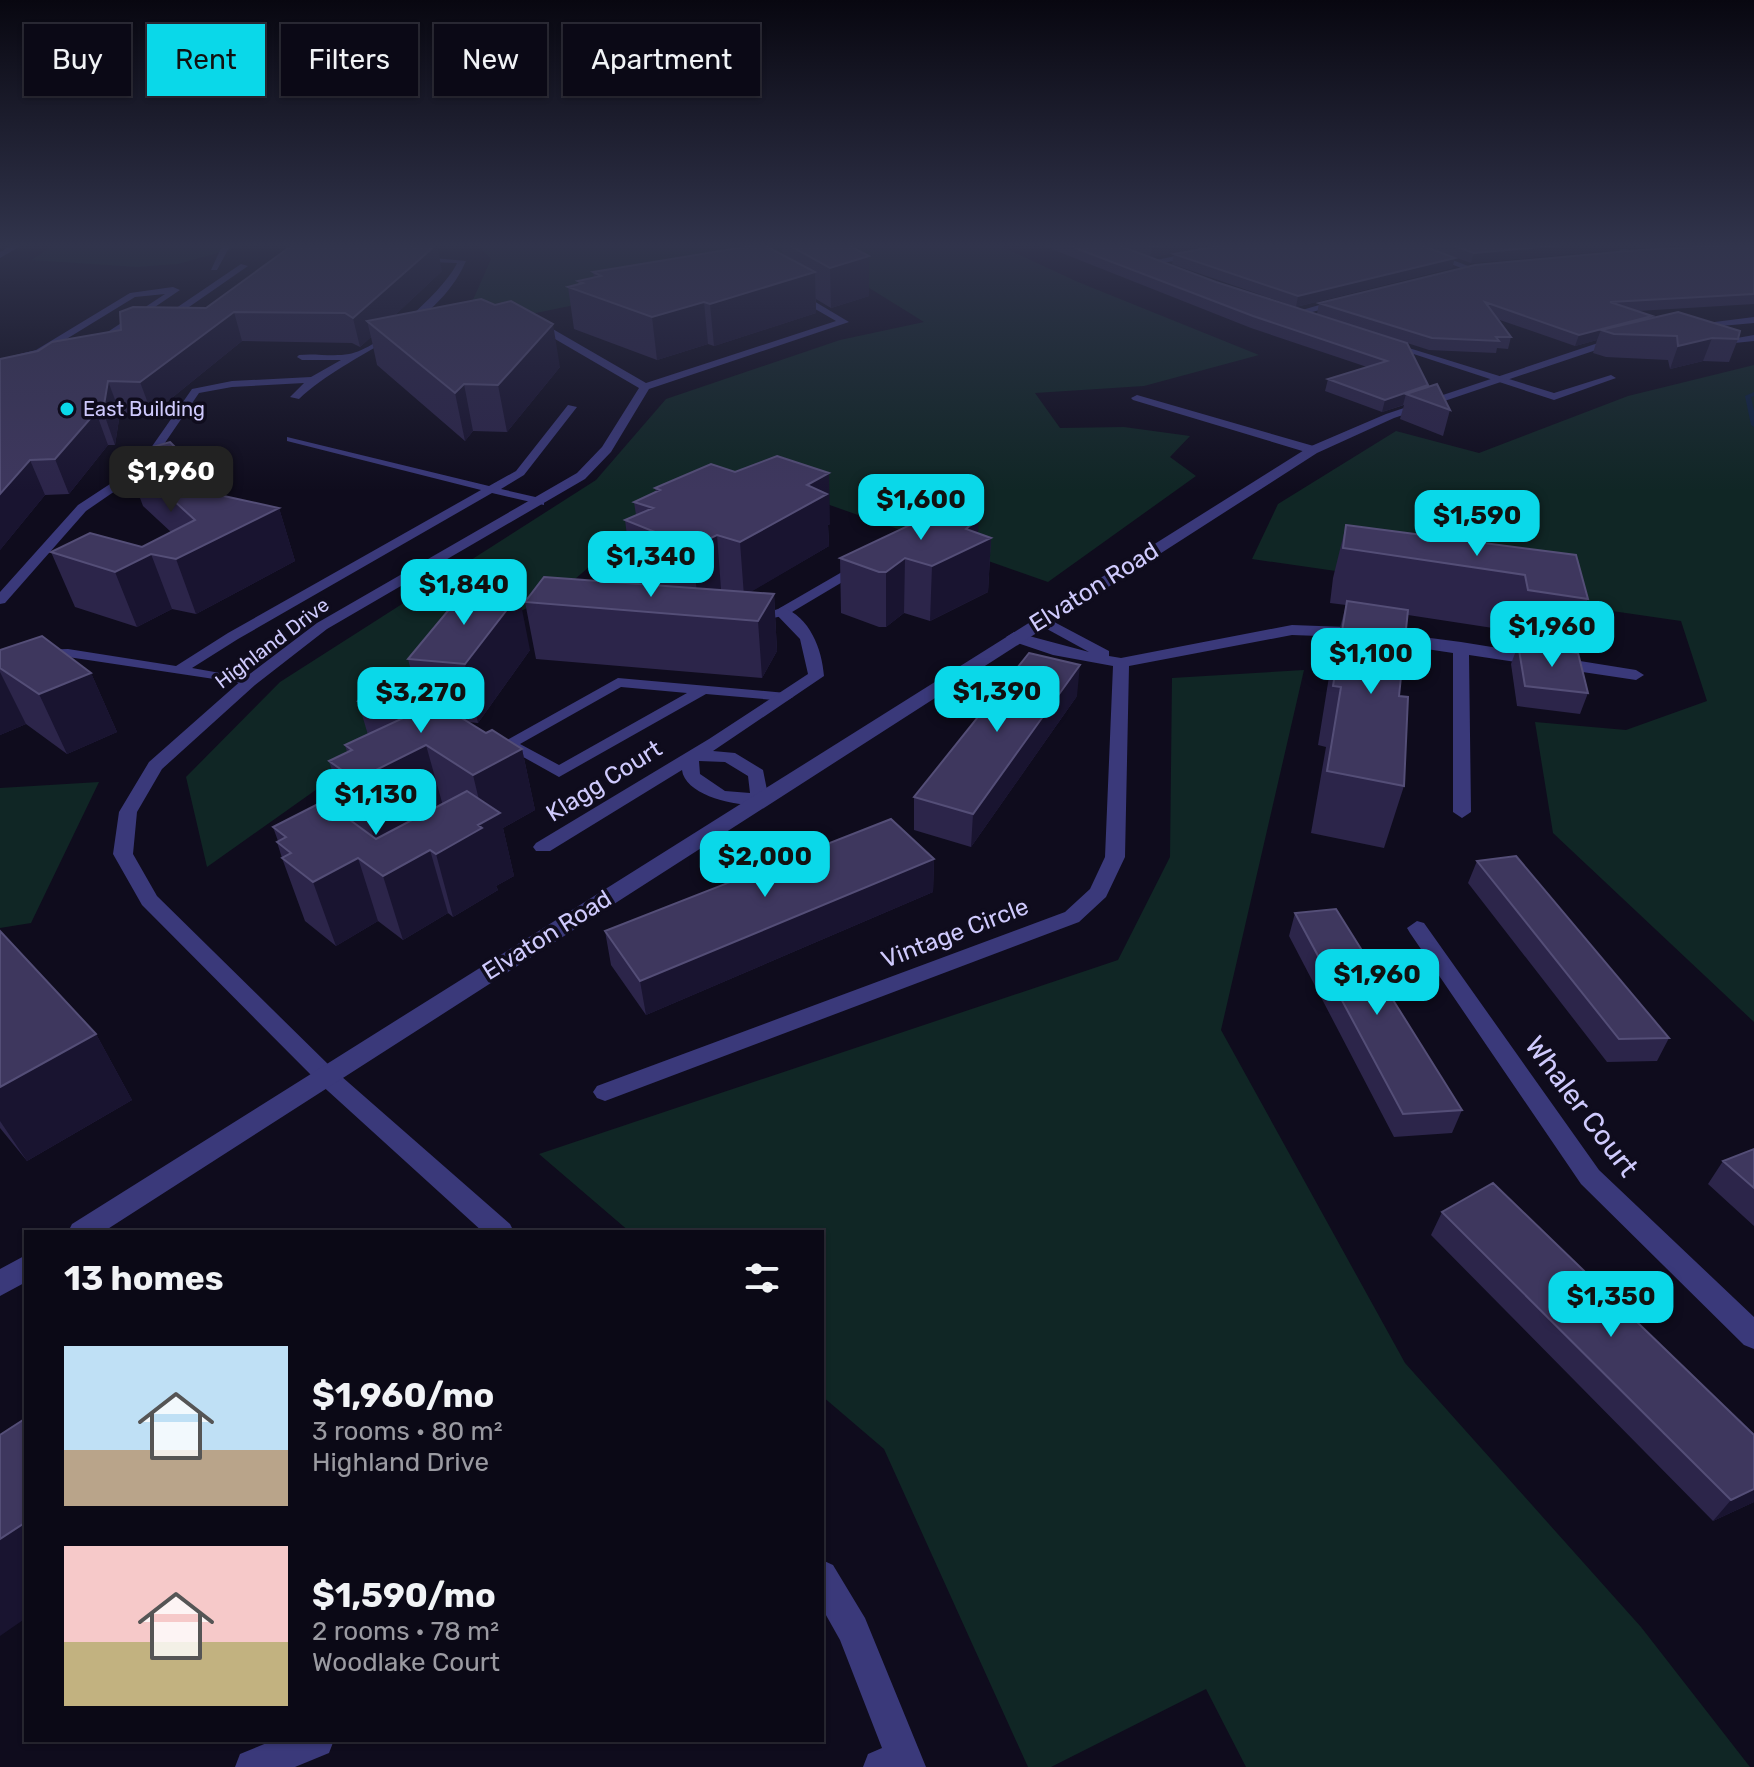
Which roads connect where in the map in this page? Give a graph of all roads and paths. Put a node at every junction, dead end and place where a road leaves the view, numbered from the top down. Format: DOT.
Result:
graph roads {
  1 [pos="81,326"];
  2 [pos="122,326"];
  3 [pos="404,326"];
  4 [pos="830,326"];
  5 [pos="1687,326"];
  6 [pos="1671,328"];
  7 [pos="547,330"];
  8 [pos="1637,334"];
  9 [pos="1368,337"];
  10 [pos="1754,338"];
  11 [pos="1725,341"];
  12 [pos="109,352"];
  13 [pos="302,357"];
  14 [pos="349,357"];
  15 [pos="0,362"];
  16 [pos="1611,378"];
  17 [pos="1498,379"];
  18 [pos="313,380"];
  19 [pos="645,387"];
  20 [pos="295,397"];
  21 [pos="1137,398"];
  22 [pos="572,407"];
  23 [pos="291,439"];
  24 [pos="1313,450"];
  25 [pos="487,489"];
  26 [pos="540,502"];
  27 [pos="876,556"];
  28 [pos="0,600"];
  29 [pos="782,612"];
  30 [pos="755,616"];
  31 [pos="1041,620"];
  32 [pos="1014,637"];
  33 [pos="1461,647"];
  34 [pos="0,655"];
  35 [pos="1121,663"];
  36 [pos="178,671"];
  37 [pos="1636,675"];
  38 [pos="249,682"];
  39 [pos="703,690"];
  40 [pos="786,697"];
  41 [pos="690,755"];
  42 [pos="760,800"];
  43 [pos="1462,812"];
  44 [pos="543,847"];
  45 [pos="1417,928"];
  46 [pos="325,1075"];
  47 [pos="605,1092"];
  48 [pos="84,1230"];
  49 [pos="499,1230"];
  50 [pos="24,1268"];
  51 [pos="0,1284"];
  52 [pos="1754,1336"];
  53 [pos="824,1579"];
  54 [pos="311,1742"];
  55 [pos="898,1763"];
  56 [pos="253,1767"];
  1 -- 15 [label="lane"];
  2 -- 12 [label="lane"];
  3 -- 14 [label="lane"];
  4 -- 19 [label="street"];
  5 -- 6 [label="street"];
  7 -- 19 [label="street"];
  8 -- 17 [label="street, Elvaton Road"];
  9 -- 17 [label="street"];
  10 -- 11 [label="street"];
  13 -- 14 [label="lane"];
  14 -- 18 [label="lane"];
  16 -- 17 [label="street"];
  17 -- 24 [label="street, Elvaton Road"];
  18 -- 20 [label="lane"];
  18 -- 28 [label="lane"];
  19 -- 26 [label="street, Highland Drive"];
  21 -- 24 [label="street"];
  22 -- 25 [label="lane"];
  23 -- 25 [label="lane"];
  24 -- 31 [label="street, Elvaton Road"];
  25 -- 26 [label="lane"];
  25 -- 36 [label="lane"];
  26 -- 38 [label="street, Highland Drive"];
  27 -- 29 [label="lane"];
  29 -- 30 [label="lane"];
  29 -- 40 [label="street, Klagg Court"];
  31 -- 32 [label="street, Elvaton Road"];
  31 -- 35 [label="street"];
  32 -- 35 [label="street"];
  32 -- 42 [label="street, Elvaton Road"];
  33 -- 35 [label="street"];
  33 -- 37 [label="street"];
  33 -- 43 [label="street"];
  34 -- 36 [label="lane"];
  35 -- 47 [label="street, Vintage Circle"];
  36 -- 38 [label="lane"];
  38 -- 46 [label="street, Highland Drive"];
  39 -- 39 [label="lane"];
  39 -- 40 [label="lane"];
  40 -- 41 [label="street, Klagg Court"];
  41 -- 42 [label="street"];
  41 -- 42 [label="street, Klagg Court"];
  41 -- 44 [label="street, Klagg Court"];
  42 -- 46 [label="street, Elvaton Road"];
  45 -- 52 [label="street, Whaler Court"];
  46 -- 48 [label="street, Elvaton Road"];
  46 -- 49 [label="street, Highland Drive"];
  50 -- 51 [label="street"];
  53 -- 55 [label="street"];
  54 -- 56 [label="street"];
}
